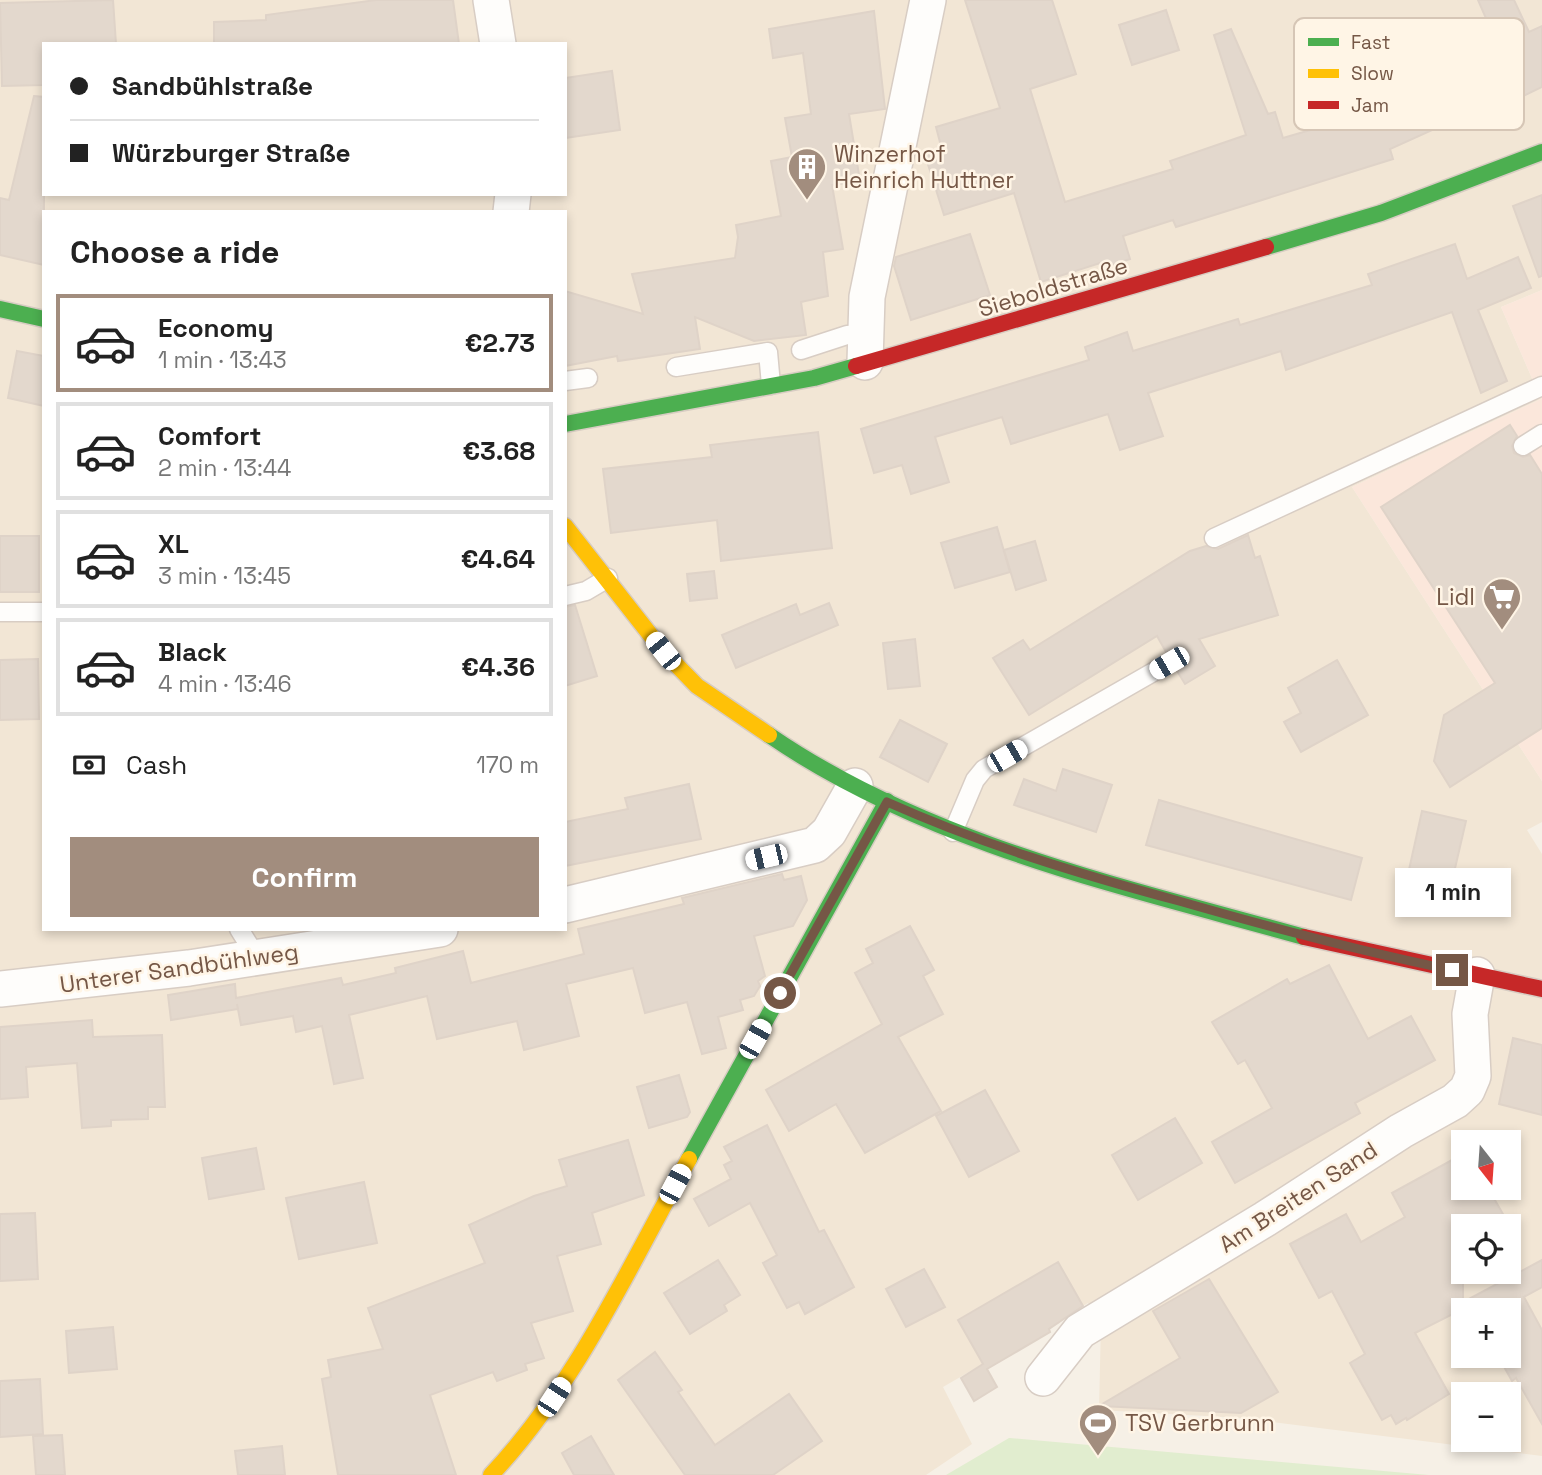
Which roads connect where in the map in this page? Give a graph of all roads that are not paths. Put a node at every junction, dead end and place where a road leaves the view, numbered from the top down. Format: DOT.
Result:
graph roads {
  1 [pos="491,0"];
  2 [pos="928,0"];
  3 [pos="498,42"];
  4 [pos="1542,152"];
  5 [pos="0,309"];
  6 [pos="42,319"];
  7 [pos="864,348"];
  8 [pos="801,350"];
  9 [pos="676,367"];
  10 [pos="588,378"];
  11 [pos="567,380"];
  12 [pos="771,385"];
  13 [pos="1542,386"];
  14 [pos="567,424"];
  15 [pos="1542,434"];
  16 [pos="1524,446"];
  17 [pos="567,528"];
  18 [pos="1214,538"];
  19 [pos="608,578"];
  20 [pos="567,596"];
  21 [pos="0,612"];
  22 [pos="42,612"];
  23 [pos="1169,663"];
  24 [pos="855,786"];
  25 [pos="887,802"];
  26 [pos="953,832"];
  27 [pos="567,905"];
  28 [pos="414,931"];
  29 [pos="248,944"];
  30 [pos="1477,975"];
  31 [pos="0,989"];
  32 [pos="1542,989"];
  33 [pos="1043,1378"];
  34 [pos="491,1475"];
  1 -- 3 [label="street"];
  2 -- 7 [label="street"];
  4 -- 7 [label="street, Sieboldstraße"];
  5 -- 6 [label="street"];
  7 -- 8 [label="lane"];
  7 -- 12 [label="street, Sieboldstraße"];
  9 -- 12 [label="lane"];
  10 -- 11 [label="lane"];
  12 -- 14 [label="street, Sieboldstraße"];
  13 -- 18 [label="lane"];
  15 -- 16 [label="lane"];
  17 -- 19 [label="street"];
  19 -- 20 [label="lane"];
  19 -- 24 [label="street"];
  21 -- 22 [label="lane"];
  23 -- 26 [label="lane"];
  24 -- 25 [label="street"];
  24 -- 27 [label="street"];
  25 -- 26 [label="street"];
  25 -- 34 [label="street"];
  26 -- 30 [label="street"];
  28 -- 29 [label="street, Unterer Sandbühlweg"];
  29 -- 31 [label="street, Unterer Sandbühlweg"];
  30 -- 32 [label="street"];
  30 -- 33 [label="street, Am Breiten Sand"];
}
